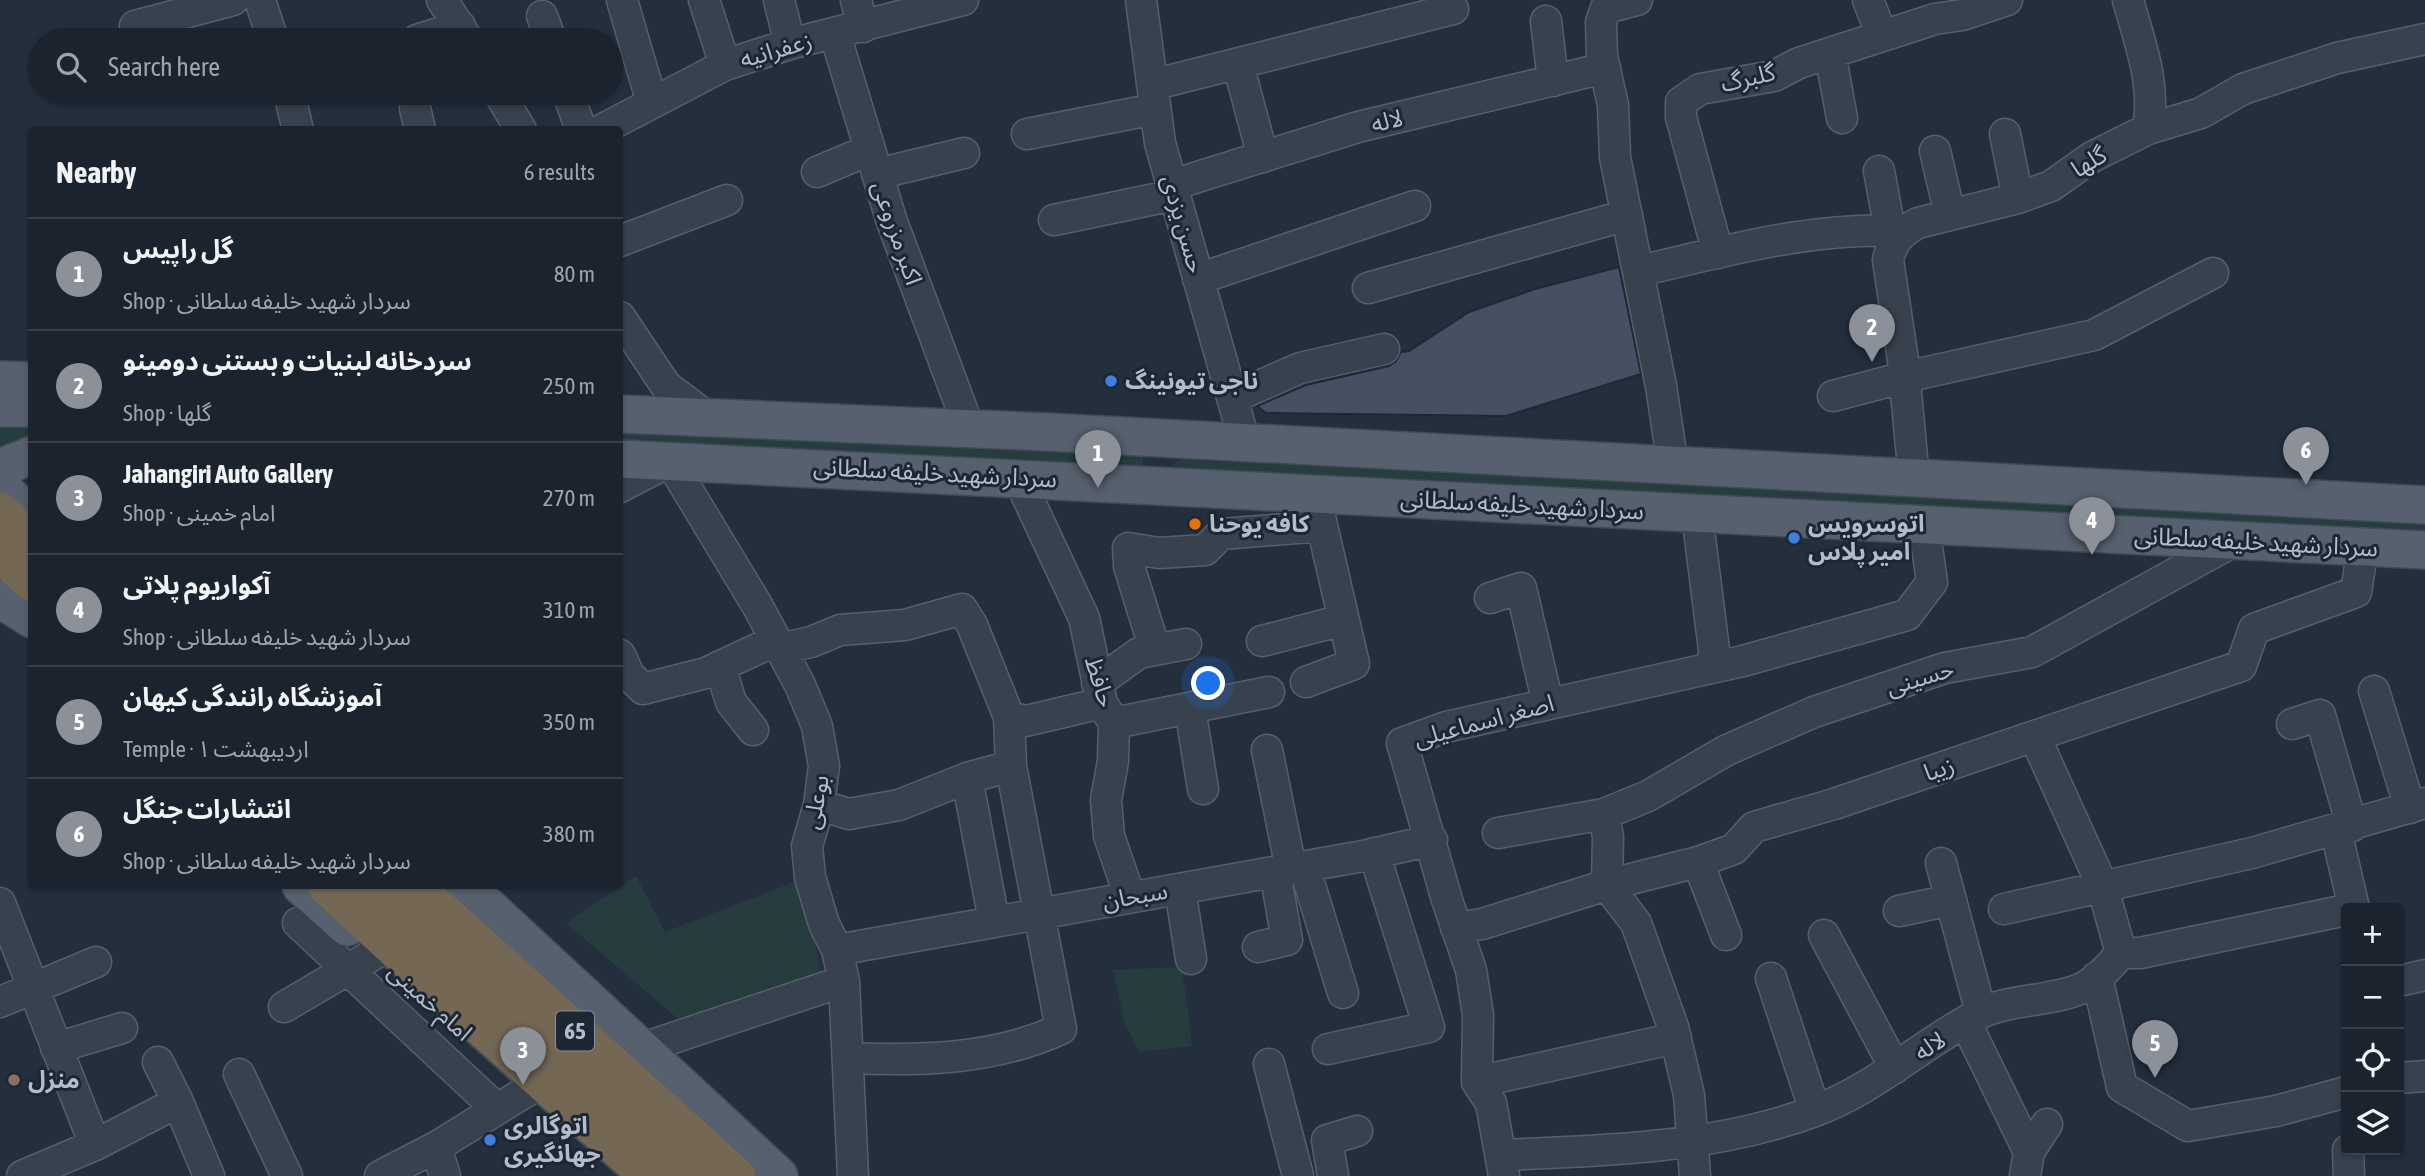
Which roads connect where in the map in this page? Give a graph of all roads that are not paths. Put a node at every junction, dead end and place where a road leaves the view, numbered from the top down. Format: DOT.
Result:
graph roads {
  1 [pos="233,0"];
  2 [pos="260,0"];
  3 [pos="442,0"];
  4 [pos="622,0"];
  5 [pos="704,0"];
  6 [pos="779,0"];
  7 [pos="963,0"];
  8 [pos="1141,0"];
  9 [pos="1636,0"];
  10 [pos="1868,0"];
  11 [pos="2007,0"];
  12 [pos="2128,0"];
  13 [pos="933,4"];
  14 [pos="1453,9"];
  15 [pos="1946,9"];
  16 [pos="851,20"];
  17 [pos="1546,21"];
  18 [pos="135,26"];
  19 [pos="269,28"];
  20 [pos="461,28"];
  21 [pos="1882,36"];
  22 [pos="2425,39"];
  23 [pos="790,44"];
  24 [pos="1830,53"];
  25 [pos="1238,64"];
  26 [pos="725,65"];
  27 [pos="1605,68"];
  28 [pos="1553,81"];
  29 [pos="1154,97"];
  30 [pos="652,103"];
  31 [pos="291,105"];
  32 [pos="506,105"];
  33 [pos="572,105"];
  34 [pos="1842,118"];
  35 [pos="294,126"];
  36 [pos="518,126"];
  37 [pos="580,126"];
  38 [pos="609,126"];
  39 [pos="2148,129"];
  40 [pos="1027,134"];
  41 [pos="2005,134"];
  42 [pos="1935,151"];
  43 [pos="964,153"];
  44 [pos="1263,157"];
  45 [pos="873,162"];
  46 [pos="1879,171"];
  47 [pos="817,172"];
  48 [pos="1173,190"];
  49 [pos="2018,198"];
  50 [pos="727,200"];
  51 [pos="1415,206"];
  52 [pos="1627,215"];
  53 [pos="1950,215"];
  54 [pos="1054,220"];
  55 [pos="1897,230"];
  56 [pos="623,240"];
  57 [pos="1718,253"];
  58 [pos="1639,271"];
  59 [pos="2213,273"];
  60 [pos="1198,279"];
  61 [pos="1368,288"];
  62 [pos="623,322"];
  63 [pos="1384,349"];
  64 [pos="1905,377"];
  65 [pos="17,385"];
  66 [pos="1833,396"];
  67 [pos="1232,398"];
  68 [pos="0,408"];
  69 [pos="623,414"];
  70 [pos="707,417"];
  71 [pos="969,428"];
  72 [pos="1088,434"];
  73 [pos="1186,439"];
  74 [pos="1245,443"];
  75 [pos="28,457"];
  76 [pos="623,459"];
  77 [pos="670,461"];
  78 [pos="1673,466"];
  79 [pos="0,468"];
  80 [pos="1018,477"];
  81 [pos="1914,479"];
  82 [pos="1075,480"];
  83 [pos="623,485"];
  84 [pos="0,486"];
  85 [pos="1171,486"];
  86 [pos="2425,505"];
  87 [pos="1318,510"];
  88 [pos="0,513"];
  89 [pos="28,513"];
  90 [pos="1697,514"];
  91 [pos="1924,526"];
  92 [pos="28,538"];
  93 [pos="2234,541"];
  94 [pos="2363,547"];
  95 [pos="2425,550"];
  96 [pos="0,554"];
  97 [pos="0,572"];
  98 [pos="28,578"];
  99 [pos="28,597"];
  100 [pos="1490,598"];
  101 [pos="0,599"];
  102 [pos="28,616"];
  103 [pos="1343,620"];
  104 [pos="1262,641"];
  105 [pos="1186,644"];
  106 [pos="776,645"];
  107 [pos="1155,650"];
  108 [pos="623,666"];
  109 [pos="720,666"];
  110 [pos="1712,667"];
  111 [pos="1306,682"];
  112 [pos="628,685"];
  113 [pos="2374,691"];
  114 [pos="1269,692"];
  115 [pos="1104,703"];
  116 [pos="1548,704"];
  117 [pos="1191,708"];
  118 [pos="1009,717"];
  119 [pos="2292,724"];
  120 [pos="753,730"];
  121 [pos="2035,737"];
  122 [pos="1267,750"];
  123 [pos="1011,766"];
  124 [pos="967,778"];
  125 [pos="1203,789"];
  126 [pos="819,805"];
  127 [pos="2417,805"];
  128 [pos="1604,814"];
  129 [pos="2344,829"];
  130 [pos="1498,833"];
  131 [pos="1432,840"];
  132 [pos="1374,853"];
  133 [pos="1698,862"];
  134 [pos="1941,863"];
  135 [pos="1290,869"];
  136 [pos="1607,884"];
  137 [pos="2102,886"];
  138 [pos="303,889"];
  139 [pos="330,889"];
  140 [pos="371,889"];
  141 [pos="417,889"];
  142 [pos="448,889"];
  143 [pos="469,889"];
  144 [pos="1180,889"];
  145 [pos="1130,897"];
  146 [pos="1951,900"];
  147 [pos="0,903"];
  148 [pos="2353,903"];
  149 [pos="2004,909"];
  150 [pos="1899,911"];
  151 [pos="2341,911"];
  152 [pos="1041,912"];
  153 [pos="994,921"];
  154 [pos="298,923"];
  155 [pos="1457,928"];
  156 [pos="1726,935"];
  157 [pos="1824,935"];
  158 [pos="1258,947"];
  159 [pos="837,950"];
  160 [pos="2121,953"];
  161 [pos="1191,960"];
  162 [pos="363,961"];
  163 [pos="96,962"];
  164 [pos="2425,975"];
  165 [pos="2097,976"];
  166 [pos="1771,978"];
  167 [pos="2404,980"];
  168 [pos="844,981"];
  169 [pos="33,988"];
  170 [pos="1343,993"];
  171 [pos="0,1002"];
  172 [pos="284,1007"];
  173 [pos="1973,1018"];
  174 [pos="122,1028"];
  175 [pos="1676,1038"];
  176 [pos="56,1048"];
  177 [pos="643,1048"];
  178 [pos="1328,1049"];
  179 [pos="848,1058"];
  180 [pos="158,1062"];
  181 [pos="1269,1064"];
  182 [pos="1895,1069"];
  183 [pos="239,1074"];
  184 [pos="2425,1076"];
  185 [pos="2404,1078"];
  186 [pos="1477,1082"];
  187 [pos="512,1100"];
  188 [pos="178,1102"];
  189 [pos="2341,1102"];
  190 [pos="1815,1111"];
  191 [pos="2047,1124"];
  192 [pos="1357,1130"];
  193 [pos="1694,1139"];
  194 [pos="95,1145"];
  195 [pos="436,1147"];
  196 [pos="2348,1155"];
  197 [pos="2027,1164"];
  198 [pos="1502,1166"];
  199 [pos="22,1176"];
  200 [pos="209,1176"];
  201 [pos="287,1176"];
  202 [pos="380,1176"];
  203 [pos="445,1176"];
  204 [pos="620,1176"];
  205 [pos="649,1176"];
  206 [pos="691,1176"];
  207 [pos="736,1176"];
  208 [pos="764,1176"];
  209 [pos="779,1176"];
  210 [pos="853,1176"];
  211 [pos="1298,1176"];
  212 [pos="1333,1176"];
  213 [pos="1695,1176"];
  214 [pos="2349,1176"];
  1 -- 18 [label="street"];
  2 -- 19 [label="street"];
  3 -- 20 [label="street"];
  4 -- 30 [label="street"];
  5 -- 26 [label="street"];
  6 -- 23 [label="street"];
  7 -- 13 [label="street, زعفرانیه"];
  8 -- 29 [label="street, حسن یزدی"];
  9 -- 27 [label="street"];
  10 -- 21 [label="street"];
  11 -- 15 [label="street, گلبرگ"];
  12 -- 39 [label="street"];
  13 -- 16 [label="street, زعفرانیه"];
  14 -- 25 [label="street"];
  15 -- 21 [label="street, گلبرگ"];
  16 -- 23 [label="street, زعفرانیه"];
  16 -- 45 [label="street, اکبر مزروعی"];
  17 -- 28 [label="street"];
  21 -- 24 [label="street, گلبرگ"];
  22 -- 39 [label="street, گلها"];
  23 -- 26 [label="street, زعفرانیه"];
  24 -- 34 [label="street"];
  24 -- 57 [label="street, گلبرگ"];
  25 -- 29 [label="street"];
  25 -- 44 [label="street"];
  26 -- 30 [label="street, زعفرانیه"];
  27 -- 28 [label="street, لاله"];
  27 -- 52 [label="street"];
  28 -- 44 [label="street, لاله"];
  29 -- 40 [label="street"];
  29 -- 48 [label="street, حسن یزدی"];
  30 -- 38 [label="street, زعفرانیه"];
  31 -- 35 [label="street"];
  32 -- 36 [label="street"];
  33 -- 37 [label="street"];
  39 -- 49 [label="street, گلها"];
  41 -- 49 [label="street"];
  42 -- 53 [label="street"];
  43 -- 45 [label="street"];
  44 -- 48 [label="street, لاله"];
  45 -- 47 [label="street"];
  45 -- 71 [label="street, اکبر مزروعی"];
  46 -- 55 [label="street"];
  48 -- 54 [label="street, لاله"];
  48 -- 60 [label="street, حسن یزدی"];
  49 -- 53 [label="street, گلها"];
  50 -- 56 [label="street"];
  51 -- 60 [label="street"];
  52 -- 58 [label="street"];
  52 -- 61 [label="street"];
  53 -- 55 [label="street, گلها"];
  55 -- 57 [label="street, گلها"];
  55 -- 64 [label="street"];
  57 -- 58 [label="street, گلها"];
  58 -- 78 [label="street"];
  59 -- 64 [label="street"];
  60 -- 67 [label="street, حسن یزدی"];
  62 -- 70 [label="street"];
  63 -- 67 [label="street"];
  64 -- 66 [label="street"];
  64 -- 81 [label="street"];
  65 -- 68 [label="main road"];
  67 -- 74 [label="street, حسن یزدی"];
  69 -- 70 [label="main road, سردار شهید خلیفه سلطانی"];
  70 -- 71 [label="main road, سردار شهید خلیفه سلطانی"];
  71 -- 72 [label="main road, سردار شهید خلیفه سلطانی"];
  72 -- 73 [label="main road, سردار شهید خلیفه سلطانی"];
  72 -- 82 [label="main road"];
  73 -- 74 [label="main road, سردار شهید خلیفه سلطانی"];
  73 -- 85 [label="main road"];
  74 -- 78 [label="main road, سردار شهید خلیفه سلطانی"];
  75 -- 79 [label="main road"];
  76 -- 77 [label="main road, سردار شهید خلیفه سلطانی"];
  77 -- 80 [label="main road, سردار شهید خلیفه سلطانی"];
  77 -- 83 [label="street"];
  77 -- 106 [label="street, بوعلی"];
  78 -- 81 [label="main road, سردار شهید خلیفه سلطانی"];
  80 -- 82 [label="main road, سردار شهید خلیفه سلطانی"];
  80 -- 115 [label="street, حافظ"];
  81 -- 86 [label="main road, سردار شهید خلیفه سلطانی"];
  82 -- 85 [label="main road, سردار شهید خلیفه سلطانی"];
  84 -- 89 [label="main road"];
  85 -- 87 [label="main road, سردار شهید خلیفه سلطانی"];
  87 -- 90 [label="main road, سردار شهید خلیفه سلطانی"];
  87 -- 103 [label="street"];
  87 -- 107 [label="street"];
  88 -- 92 [label="highway"];
  90 -- 91 [label="main road, سردار شهید خلیفه سلطانی"];
  90 -- 110 [label="street"];
  91 -- 93 [label="main road, سردار شهید خلیفه سلطانی"];
  91 -- 110 [label="street, اصغر اسماعیلی"];
  93 -- 94 [label="main road, سردار شهید خلیفه سلطانی"];
  93 -- 128 [label="street, حسینی"];
  94 -- 95 [label="main road, سردار شهید خلیفه سلطانی"];
  94 -- 121 [label="street, زیبا"];
  96 -- 98 [label="highway"];
  97 -- 99 [label="main road"];
  100 -- 116 [label="street"];
  101 -- 102 [label="main road"];
  103 -- 104 [label="street"];
  103 -- 111 [label="street"];
  105 -- 107 [label="street"];
  106 -- 109 [label="street"];
  106 -- 118 [label="street"];
  106 -- 126 [label="street, بوعلی"];
  107 -- 115 [label="street"];
  108 -- 112 [label="street"];
  109 -- 112 [label="street"];
  109 -- 120 [label="street"];
  110 -- 116 [label="street, اصغر اسماعیلی"];
  113 -- 127 [label="street"];
  114 -- 117 [label="street"];
  115 -- 117 [label="street"];
  115 -- 118 [label="street"];
  115 -- 145 [label="street, حافظ"];
  116 -- 131 [label="street, اصغر اسماعیلی"];
  117 -- 125 [label="street"];
  118 -- 123 [label="street"];
  119 -- 129 [label="street"];
  121 -- 133 [label="street, زیبا"];
  121 -- 137 [label="street"];
  122 -- 135 [label="street"];
  123 -- 124 [label="street"];
  123 -- 152 [label="street"];
  124 -- 126 [label="street"];
  124 -- 153 [label="street"];
  126 -- 159 [label="street, بوعلی"];
  127 -- 129 [label="street"];
  128 -- 130 [label="street, حسینی"];
  128 -- 136 [label="street"];
  129 -- 137 [label="street"];
  129 -- 148 [label="street"];
  131 -- 132 [label="street, سبحان"];
  131 -- 155 [label="street, اصغر اسماعیلی"];
  132 -- 135 [label="street, سبحان"];
  132 -- 178 [label="street"];
  133 -- 136 [label="street, زیبا"];
  133 -- 156 [label="street"];
  134 -- 146 [label="street"];
  135 -- 144 [label="street, سبحان"];
  135 -- 158 [label="street"];
  135 -- 170 [label="street"];
  136 -- 155 [label="street, زیبا"];
  136 -- 175 [label="street"];
  137 -- 149 [label="street"];
  137 -- 160 [label="street"];
  138 -- 162 [label="main road, امام خمینی"];
  139 -- 205 [label="highway"];
  140 -- 206 [label="highway, 65"];
  141 -- 207 [label="highway, 65"];
  142 -- 208 [label="highway"];
  143 -- 177 [label="main road"];
  144 -- 145 [label="street, سبحان"];
  144 -- 161 [label="street"];
  145 -- 152 [label="street, سبحان"];
  146 -- 150 [label="street"];
  146 -- 173 [label="street"];
  147 -- 169 [label="street"];
  151 -- 160 [label="street"];
  152 -- 153 [label="street, سبحان"];
  152 -- 179 [label="street"];
  153 -- 159 [label="street, سبحان"];
  154 -- 162 [label="street"];
  155 -- 186 [label="street, اصغر اسماعیلی"];
  157 -- 182 [label="street"];
  159 -- 168 [label="street, بوعلی"];
  160 -- 165 [label="street, لاله"];
  162 -- 172 [label="street"];
  162 -- 187 [label="main road, امام خمینی"];
  163 -- 169 [label="street"];
  164 -- 167 [label="street"];
  165 -- 173 [label="street, لاله"];
  165 -- 189 [label="street"];
  166 -- 190 [label="street"];
  168 -- 177 [label="street"];
  168 -- 179 [label="street, بوعلی"];
  169 -- 171 [label="street"];
  169 -- 176 [label="street"];
  173 -- 182 [label="street, لاله"];
  173 -- 197 [label="street"];
  174 -- 176 [label="street"];
  175 -- 186 [label="street"];
  175 -- 193 [label="street"];
  176 -- 194 [label="street"];
  177 -- 209 [label="main road"];
  179 -- 210 [label="street, بوعلی"];
  180 -- 188 [label="street"];
  181 -- 211 [label="street"];
  182 -- 190 [label="street, لاله"];
  183 -- 201 [label="street"];
  184 -- 185 [label="street"];
  186 -- 198 [label="street, اصغر اسماعیلی"];
  187 -- 195 [label="street"];
  187 -- 204 [label="main road, امام خمینی"];
  188 -- 194 [label="street"];
  188 -- 200 [label="street"];
  190 -- 193 [label="street, لاله"];
  191 -- 197 [label="street"];
  192 -- 212 [label="street"];
  193 -- 198 [label="street, لاله"];
  193 -- 213 [label="street"];
  194 -- 199 [label="street"];
  195 -- 202 [label="street"];
  195 -- 203 [label="street"];
  196 -- 214 [label="street"];
}
